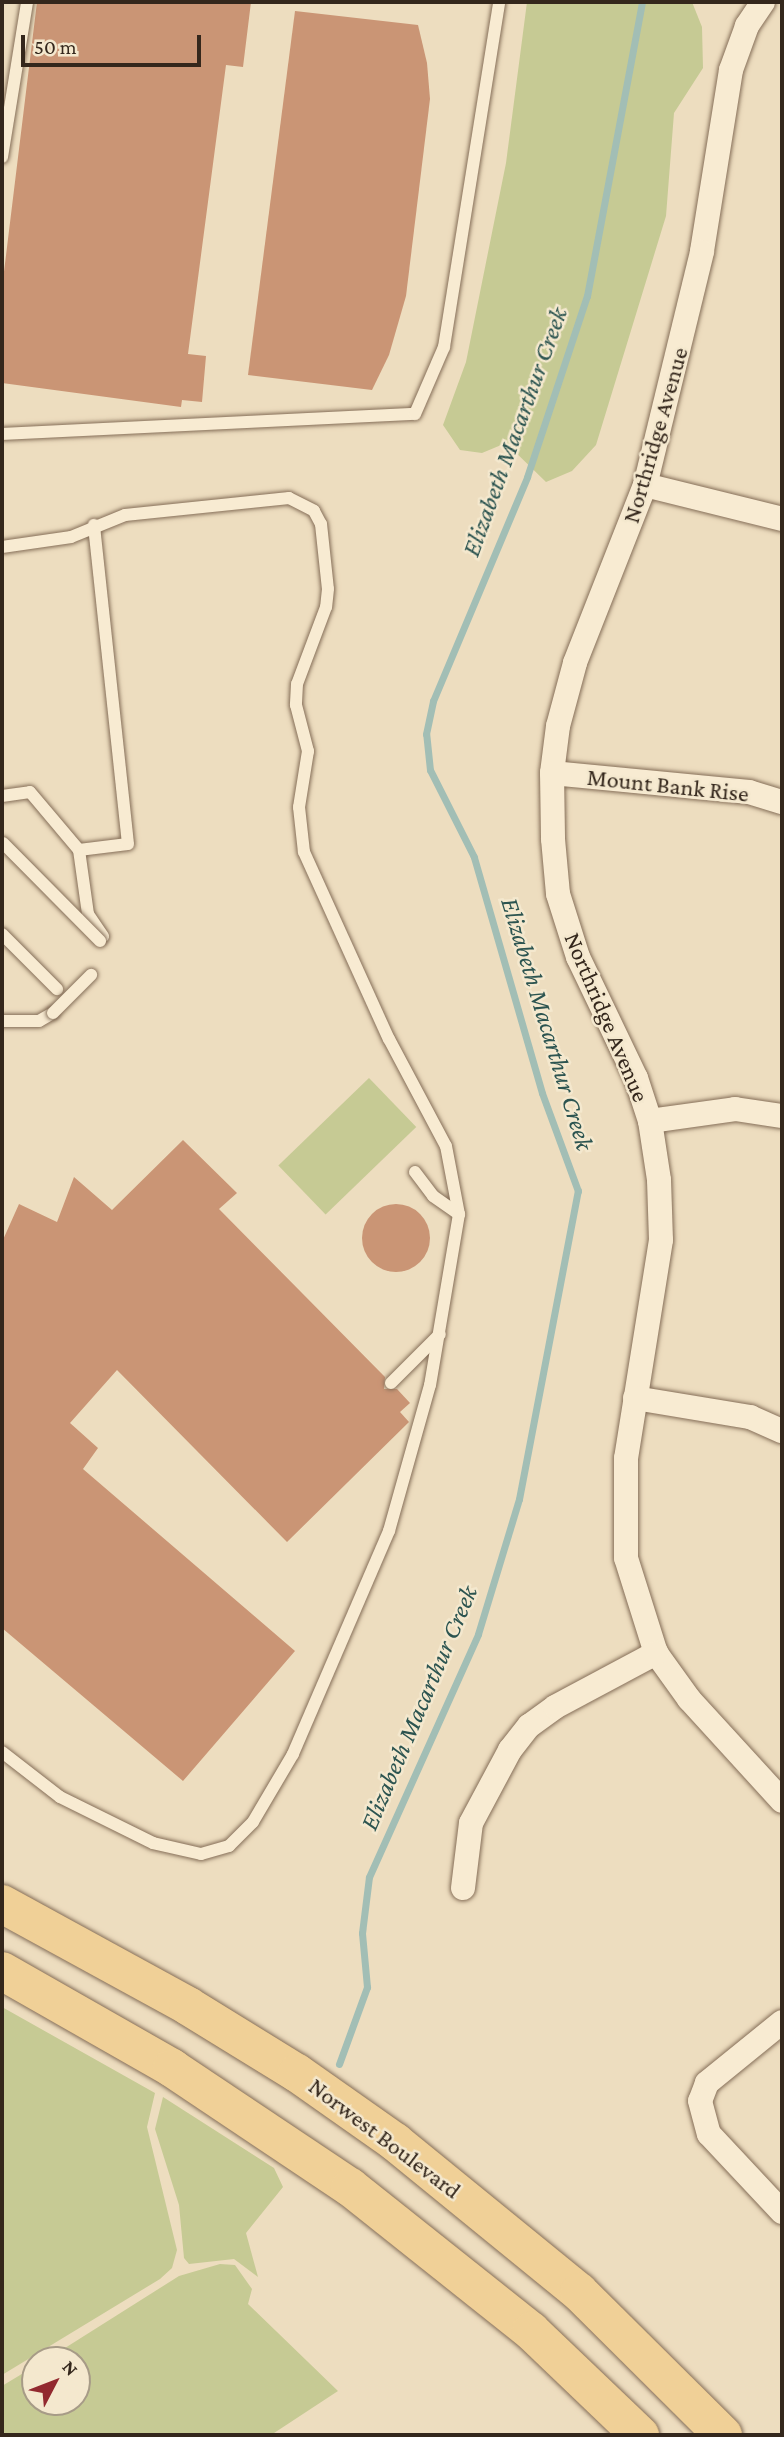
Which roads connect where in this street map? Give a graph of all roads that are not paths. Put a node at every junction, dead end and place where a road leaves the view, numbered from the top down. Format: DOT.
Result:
graph roads {
  1 [pos="27,2"];
  2 [pos="499,2"];
  3 [pos="763,2"];
  4 [pos="2,157"];
  5 [pos="2,434"];
  6 [pos="645,485"];
  7 [pos="782,519"];
  8 [pos="94,525"];
  9 [pos="2,547"];
  10 [pos="552,773"];
  11 [pos="2,796"];
  12 [pos="782,802"];
  13 [pos="2,842"];
  14 [pos="79,850"];
  15 [pos="2,934"];
  16 [pos="90,975"];
  17 [pos="57,989"];
  18 [pos="2,1021"];
  19 [pos="782,1116"];
  20 [pos="650,1121"];
  21 [pos="415,1172"];
  22 [pos="459,1214"];
  23 [pos="440,1334"];
  24 [pos="391,1383"];
  25 [pos="635,1398"];
  26 [pos="782,1431"];
  27 [pos="656,1653"];
  28 [pos="2,1752"];
  29 [pos="782,1801"];
  30 [pos="463,1888"];
  31 [pos="2,1904"];
  32 [pos="2,1971"];
  33 [pos="782,2022"];
  34 [pos="782,2212"];
  35 [pos="640,2435"];
  36 [pos="723,2435"];
  1 -- 4 [label="lane"];
  2 -- 5 [label="lane"];
  3 -- 6 [label="street, Northridge Avenue"];
  6 -- 7 [label="street"];
  6 -- 10 [label="street, Northridge Avenue"];
  8 -- 9 [label="lane"];
  8 -- 14 [label="lane"];
  8 -- 22 [label="lane"];
  10 -- 12 [label="street, Mount Bank Rise"];
  10 -- 20 [label="street, Northridge Avenue"];
  11 -- 14 [label="lane"];
  13 -- 14 [label="lane, bridge"];
  15 -- 17 [label="lane"];
  16 -- 18 [label="lane, bridge"];
  19 -- 20 [label="street"];
  20 -- 25 [label="street, Northridge Avenue"];
  21 -- 22 [label="lane"];
  22 -- 23 [label="lane"];
  23 -- 24 [label="lane"];
  23 -- 28 [label="lane"];
  25 -- 26 [label="street"];
  25 -- 27 [label="street, Northridge Avenue"];
  27 -- 29 [label="street, Northridge Avenue"];
  27 -- 30 [label="street"];
  31 -- 36 [label="main road, Norwest Boulevard"];
  32 -- 35 [label="main road"];
  33 -- 34 [label="street"];
}
